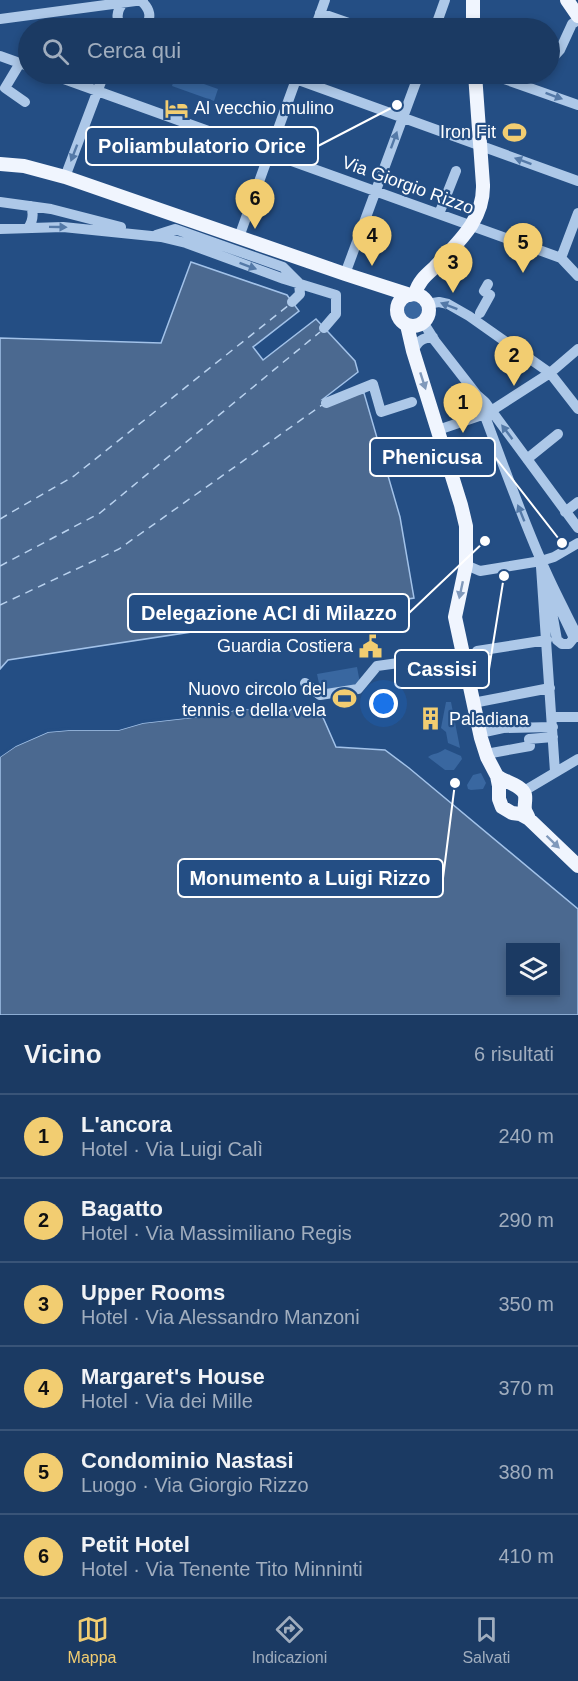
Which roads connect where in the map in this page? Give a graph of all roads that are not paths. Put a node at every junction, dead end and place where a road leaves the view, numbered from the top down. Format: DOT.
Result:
graph roads {
  1 [pos="141,0"];
  2 [pos="325,0"];
  3 [pos="446,0"];
  4 [pos="473,0"];
  5 [pos="567,0"];
  6 [pos="124,2"];
  7 [pos="99,3"];
  8 [pos="320,14"];
  9 [pos="118,18"];
  10 [pos="147,18"];
  11 [pos="319,18"];
  12 [pos="332,18"];
  13 [pos="439,18"];
  14 [pos="473,18"];
  15 [pos="578,18"];
  16 [pos="0,19"];
  17 [pos="560,50"];
  18 [pos="0,56"];
  19 [pos="18,62"];
  20 [pos="18,72"];
  21 [pos="80,84"];
  22 [pos="100,84"];
  23 [pos="294,84"];
  24 [pos="317,84"];
  25 [pos="414,84"];
  26 [pos="476,84"];
  27 [pos="519,84"];
  28 [pos="98,90"];
  29 [pos="25,102"];
  30 [pos="578,105"];
  31 [pos="402,117"];
  32 [pos="480,145"];
  33 [pos="270,152"];
  34 [pos="0,164"];
  35 [pos="456,171"];
  36 [pos="65,177"];
  37 [pos="578,181"];
  38 [pos="376,191"];
  39 [pos="0,202"];
  40 [pos="31,206"];
  41 [pos="578,213"];
  42 [pos="439,214"];
  43 [pos="472,226"];
  44 [pos="28,228"];
  45 [pos="0,229"];
  46 [pos="153,236"];
  47 [pos="239,237"];
  48 [pos="561,258"];
  49 [pos="345,274"];
  50 [pos="578,276"];
  51 [pos="299,284"];
  52 [pos="488,284"];
  53 [pos="385,287"];
  54 [pos="412,295"];
  55 [pos="292,302"];
  56 [pos="398,303"];
  57 [pos="427,304"];
  58 [pos="480,313"];
  59 [pos="423,322"];
  60 [pos="407,325"];
  61 [pos="324,328"];
  62 [pos="433,337"];
  63 [pos="578,349"];
  64 [pos="413,351"];
  65 [pos="550,373"];
  66 [pos="412,402"];
  67 [pos="326,403"];
  68 [pos="578,409"];
  69 [pos="488,412"];
  70 [pos="438,430"];
  71 [pos="558,434"];
  72 [pos="516,459"];
  73 [pos="578,502"];
  74 [pos="565,512"];
  75 [pos="578,528"];
  76 [pos="578,543"];
  77 [pos="541,561"];
  78 [pos="466,565"];
  79 [pos="548,589"];
  80 [pos="576,642"];
  81 [pos="547,645"];
  82 [pos="477,651"];
  83 [pos="463,654"];
  84 [pos="305,683"];
  85 [pos="550,688"];
  86 [pos="473,703"];
  87 [pos="578,717"];
  88 [pos="553,727"];
  89 [pos="480,733"];
  90 [pos="486,754"];
  91 [pos="578,759"];
  92 [pos="555,772"];
  93 [pos="497,776"];
  94 [pos="524,791"];
  95 [pos="529,819"];
  96 [pos="578,866"];
  1 -- 6 [label="street"];
  1 -- 10 [label="street"];
  2 -- 8 [label="street"];
  3 -- 13 [label="street"];
  4 -- 14 [label="main road"];
  5 -- 15 [label="main road"];
  6 -- 7 [label="street"];
  6 -- 9 [label="street"];
  7 -- 16 [label="street"];
  8 -- 11 [label="street"];
  8 -- 12 [label="street"];
  15 -- 17 [label="street"];
  18 -- 19 [label="street"];
  20 -- 29 [label="street"];
  21 -- 28 [label="street, Via Giorgio Rizzo"];
  22 -- 28 [label="street"];
  23 -- 33 [label="street"];
  24 -- 31 [label="street"];
  25 -- 31 [label="street"];
  26 -- 32 [label="main road"];
  27 -- 30 [label="street, one-way"];
  28 -- 33 [label="street, Via Giorgio Rizzo"];
  28 -- 36 [label="street, one-way"];
  31 -- 32 [label="street"];
  38 -- 31 [label="street, one-way"];
  37 -- 32 [label="street, one-way"];
  32 -- 43 [label="main road"];
  33 -- 38 [label="street, Via Giorgio Rizzo"];
  33 -- 47 [label="street"];
  34 -- 36 [label="main road"];
  35 -- 42 [label="street"];
  36 -- 47 [label="main road"];
  38 -- 42 [label="street, Via Giorgio Rizzo"];
  38 -- 49 [label="street"];
  39 -- 40 [label="street"];
  40 -- 44 [label="street"];
  40 -- 46 [label="street"];
  41 -- 48 [label="street"];
  42 -- 43 [label="street, Via Giorgio Rizzo"];
  43 -- 48 [label="street, Via Giorgio Rizzo"];
  43 -- 54 [label="main road"];
  44 -- 45 [label="street"];
  44 -- 46 [label="street, one-way"];
  46 -- 51 [label="street"];
  47 -- 49 [label="main road"];
  48 -- 50 [label="street, Via Giorgio Rizzo"];
  49 -- 53 [label="main road"];
  51 -- 55 [label="street"];
  51 -- 61 [label="street"];
  52 -- 58 [label="street"];
  53 -- 54 [label="main road"];
  53 -- 56 [label="main road"];
  54 -- 56 [label="main road"];
  54 -- 57 [label="main road"];
  56 -- 60 [label="main road"];
  57 -- 59 [label="main road"];
  65 -- 57 [label="street, one-way"];
  59 -- 60 [label="main road"];
  59 -- 62 [label="street"];
  60 -- 64 [label="main road"];
  62 -- 64 [label="street"];
  62 -- 69 [label="street"];
  63 -- 65 [label="street"];
  64 -- 70 [label="main road, one-way"];
  65 -- 68 [label="street"];
  65 -- 69 [label="street"];
  66 -- 67 [label="street"];
  69 -- 70 [label="street"];
  72 -- 69 [label="street, one-way"];
  69 -- 72 [label="street"];
  70 -- 78 [label="main road"];
  71 -- 72 [label="street"];
  72 -- 74 [label="street"];
  77 -- 72 [label="street, one-way"];
  73 -- 74 [label="street"];
  74 -- 75 [label="street"];
  76 -- 77 [label="street"];
  77 -- 78 [label="street"];
  77 -- 79 [label="street"];
  78 -- 83 [label="main road, one-way"];
  79 -- 80 [label="street"];
  79 -- 81 [label="street"];
  80 -- 81 [label="street"];
  81 -- 82 [label="street"];
  81 -- 85 [label="street"];
  83 -- 84 [label="street"];
  83 -- 86 [label="main road"];
  85 -- 86 [label="street"];
  85 -- 88 [label="street"];
  86 -- 89 [label="main road"];
  87 -- 88 [label="street"];
  88 -- 89 [label="street"];
  88 -- 90 [label="street"];
  88 -- 92 [label="street"];
  89 -- 90 [label="main road"];
  90 -- 93 [label="main road"];
  91 -- 92 [label="street"];
  92 -- 94 [label="street"];
  93 -- 94 [label="main road"];
  93 -- 95 [label="main road"];
  94 -- 95 [label="main road"];
  95 -- 96 [label="main road, one-way"];
}
